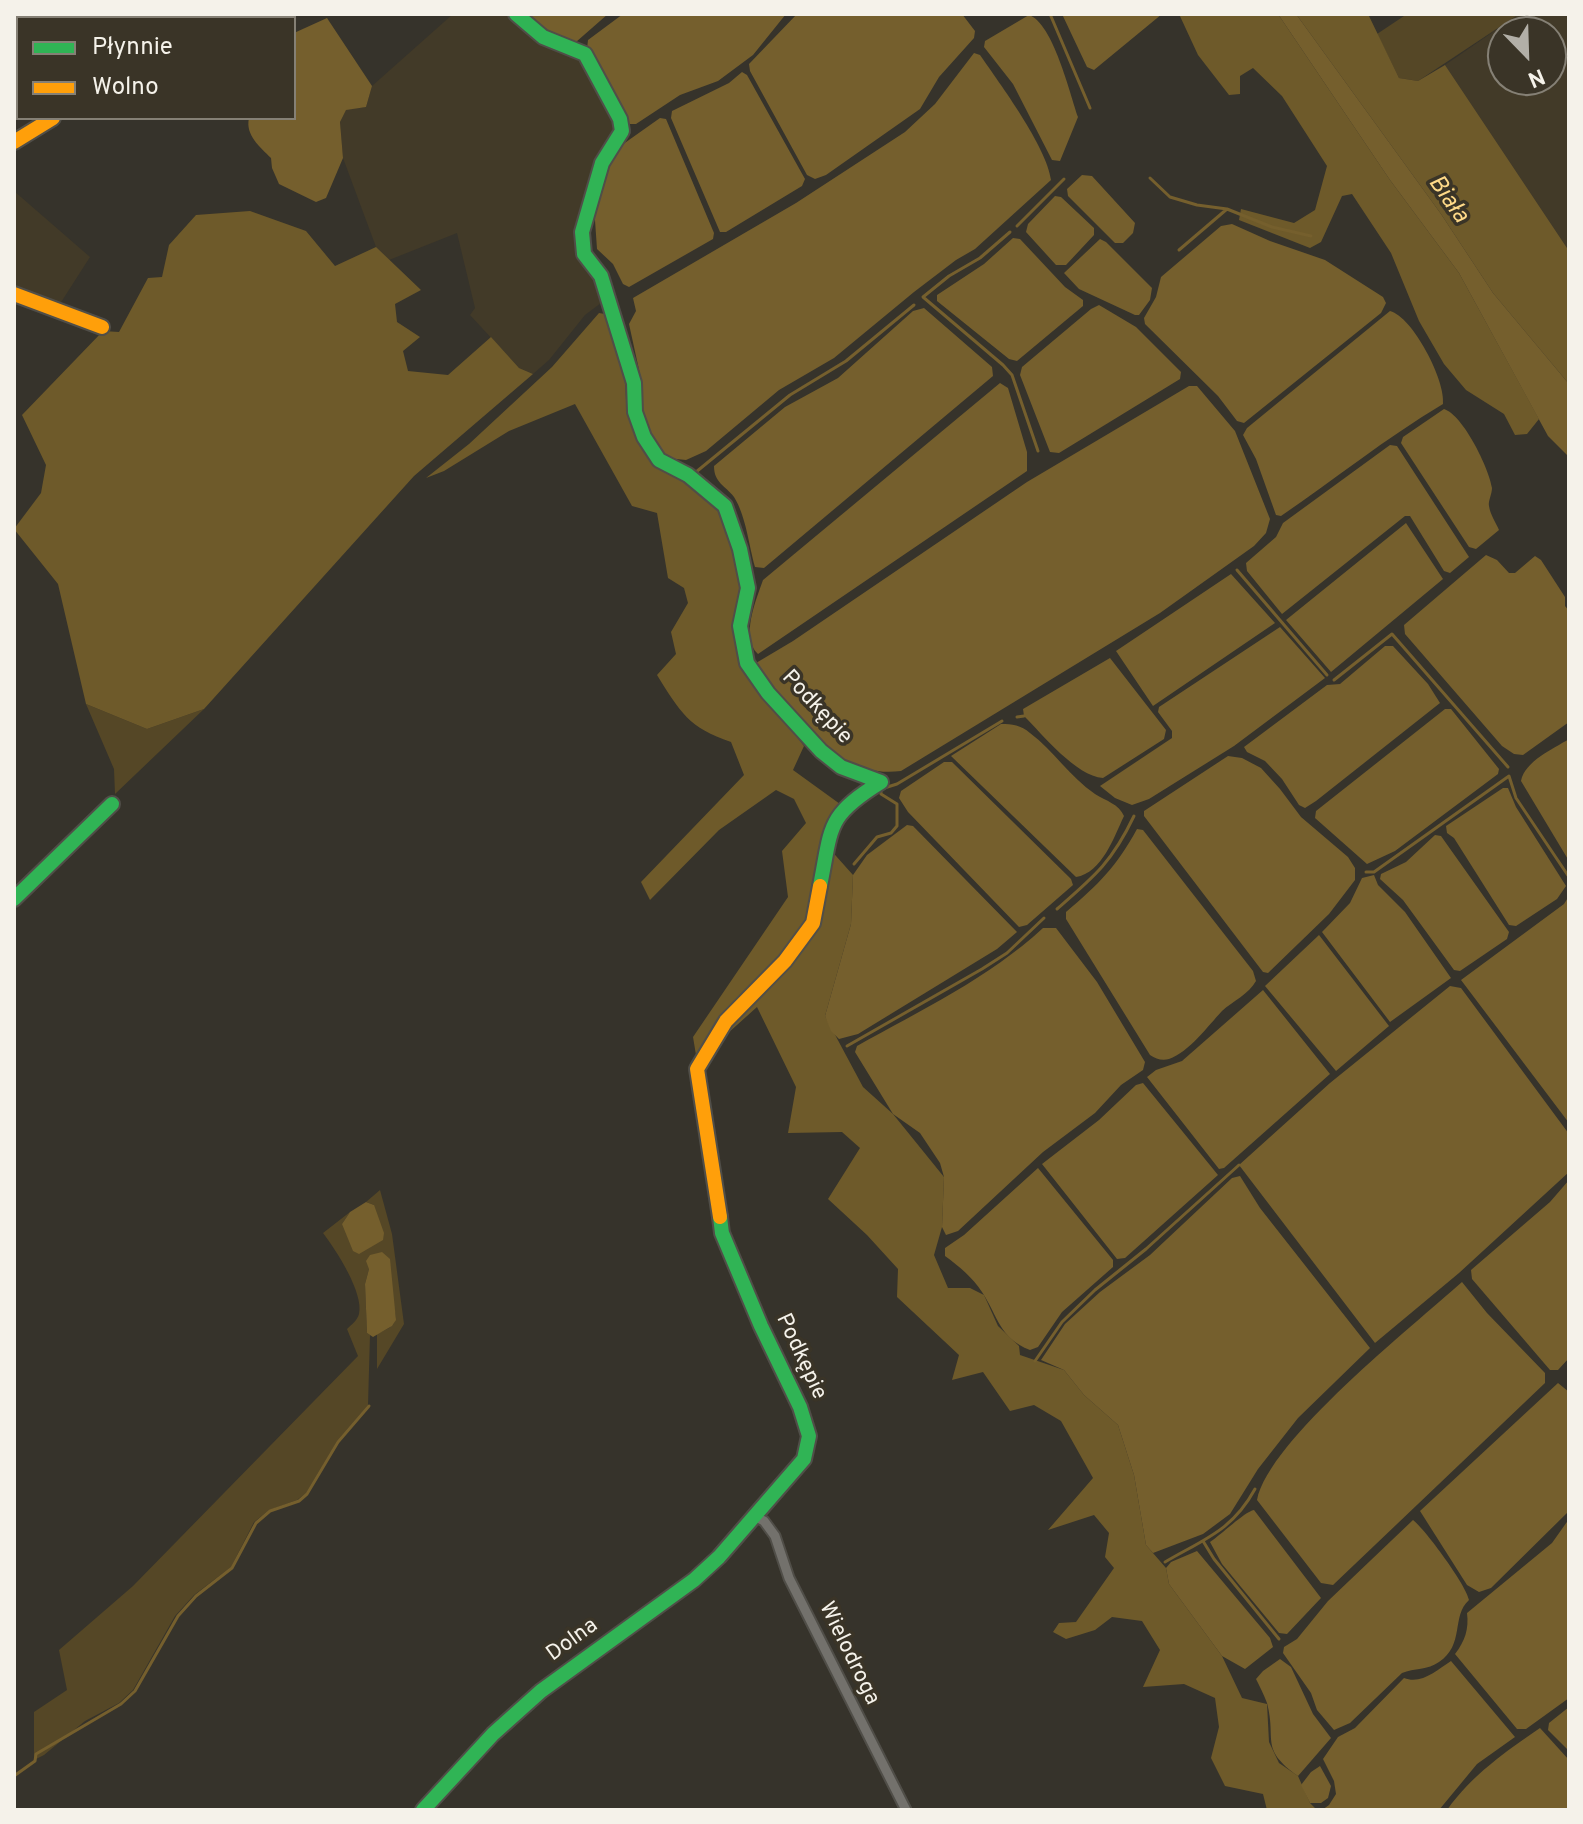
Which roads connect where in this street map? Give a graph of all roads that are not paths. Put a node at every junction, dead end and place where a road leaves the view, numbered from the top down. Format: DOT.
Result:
graph roads {
  1 [pos="516,14"];
  2 [pos="50,120"];
  3 [pos="14,142"];
  4 [pos="14,294"];
  5 [pos="102,327"];
  6 [pos="112,804"];
  7 [pos="14,899"];
  8 [pos="756,1517"];
  9 [pos="423,1810"];
  10 [pos="906,1810"];
  1 -- 8 [label="street, Podkępie"];
  2 -- 3 [label="street"];
  4 -- 5 [label="street"];
  6 -- 7 [label="street"];
  8 -- 9 [label="street, Dolna"];
  8 -- 10 [label="street, Wielodroga"];
}
